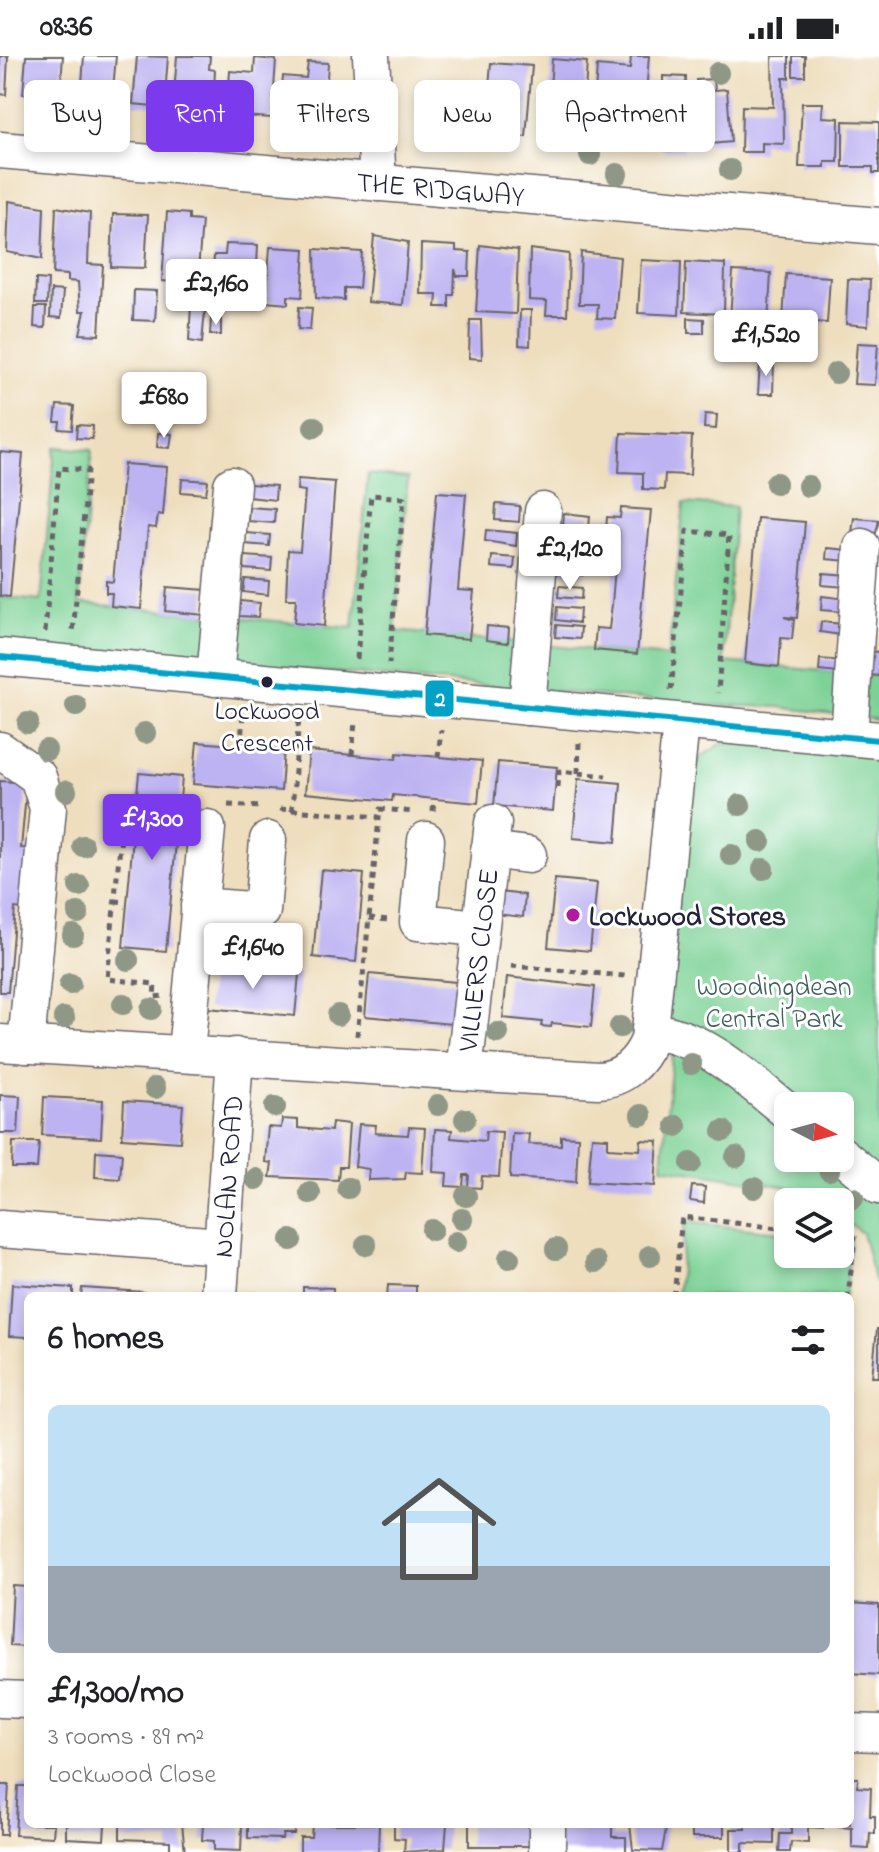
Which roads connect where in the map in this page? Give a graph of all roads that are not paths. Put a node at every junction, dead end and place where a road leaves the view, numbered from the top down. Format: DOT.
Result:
graph roads {
  1 [pos="371,56"];
  2 [pos="0,150"];
  3 [pos="378,183"];
  4 [pos="879,226"];
  5 [pos="232,485"];
  6 [pos="543,511"];
  7 [pos="862,547"];
  8 [pos="0,657"];
  9 [pos="215,678"];
  10 [pos="527,707"];
  11 [pos="676,707"];
  12 [pos="864,738"];
  13 [pos="0,750"];
  14 [pos="207,828"];
  15 [pos="268,840"];
  16 [pos="426,840"];
  17 [pos="528,855"];
  18 [pos="199,906"];
  19 [pos="479,928"];
  20 [pos="650,1031"];
  21 [pos="13,1044"];
  22 [pos="186,1052"];
  23 [pos="235,1056"];
  24 [pos="464,1071"];
  25 [pos="774,1101"];
  26 [pos="854,1165"];
  27 [pos="879,1186"];
  28 [pos="0,1229"];
  29 [pos="221,1246"];
  30 [pos="219,1292"];
  31 [pos="0,1699"];
  32 [pos="24,1700"];
  33 [pos="854,1732"];
  34 [pos="879,1733"];
  35 [pos="547,1828"];
  36 [pos="547,1852"];
  1 -- 3 [label="street"];
  2 -- 3 [label="street, THE RIDGWAY"];
  3 -- 4 [label="street, THE RIDGWAY"];
  5 -- 9 [label="street"];
  6 -- 10 [label="street"];
  7 -- 12 [label="street"];
  8 -- 9 [label="street"];
  9 -- 10 [label="street"];
  10 -- 11 [label="street"];
  11 -- 12 [label="street"];
  11 -- 20 [label="street"];
  13 -- 21 [label="street"];
  14 -- 18 [label="street"];
  15 -- 18 [label="street"];
  16 -- 19 [label="street"];
  17 -- 19 [label="street, VILLIERS CLOSE"];
  18 -- 22 [label="street"];
  19 -- 24 [label="street, VILLIERS CLOSE"];
  20 -- 24 [label="street"];
  20 -- 25 [label="street"];
  21 -- 22 [label="street"];
  22 -- 23 [label="street"];
  23 -- 24 [label="street"];
  23 -- 29 [label="street, NOLAN ROAD"];
  26 -- 27 [label="street"];
  28 -- 29 [label="street"];
  29 -- 30 [label="street, NOLAN ROAD"];
  31 -- 32 [label="street"];
  33 -- 34 [label="street"];
  35 -- 36 [label="street"];
}
